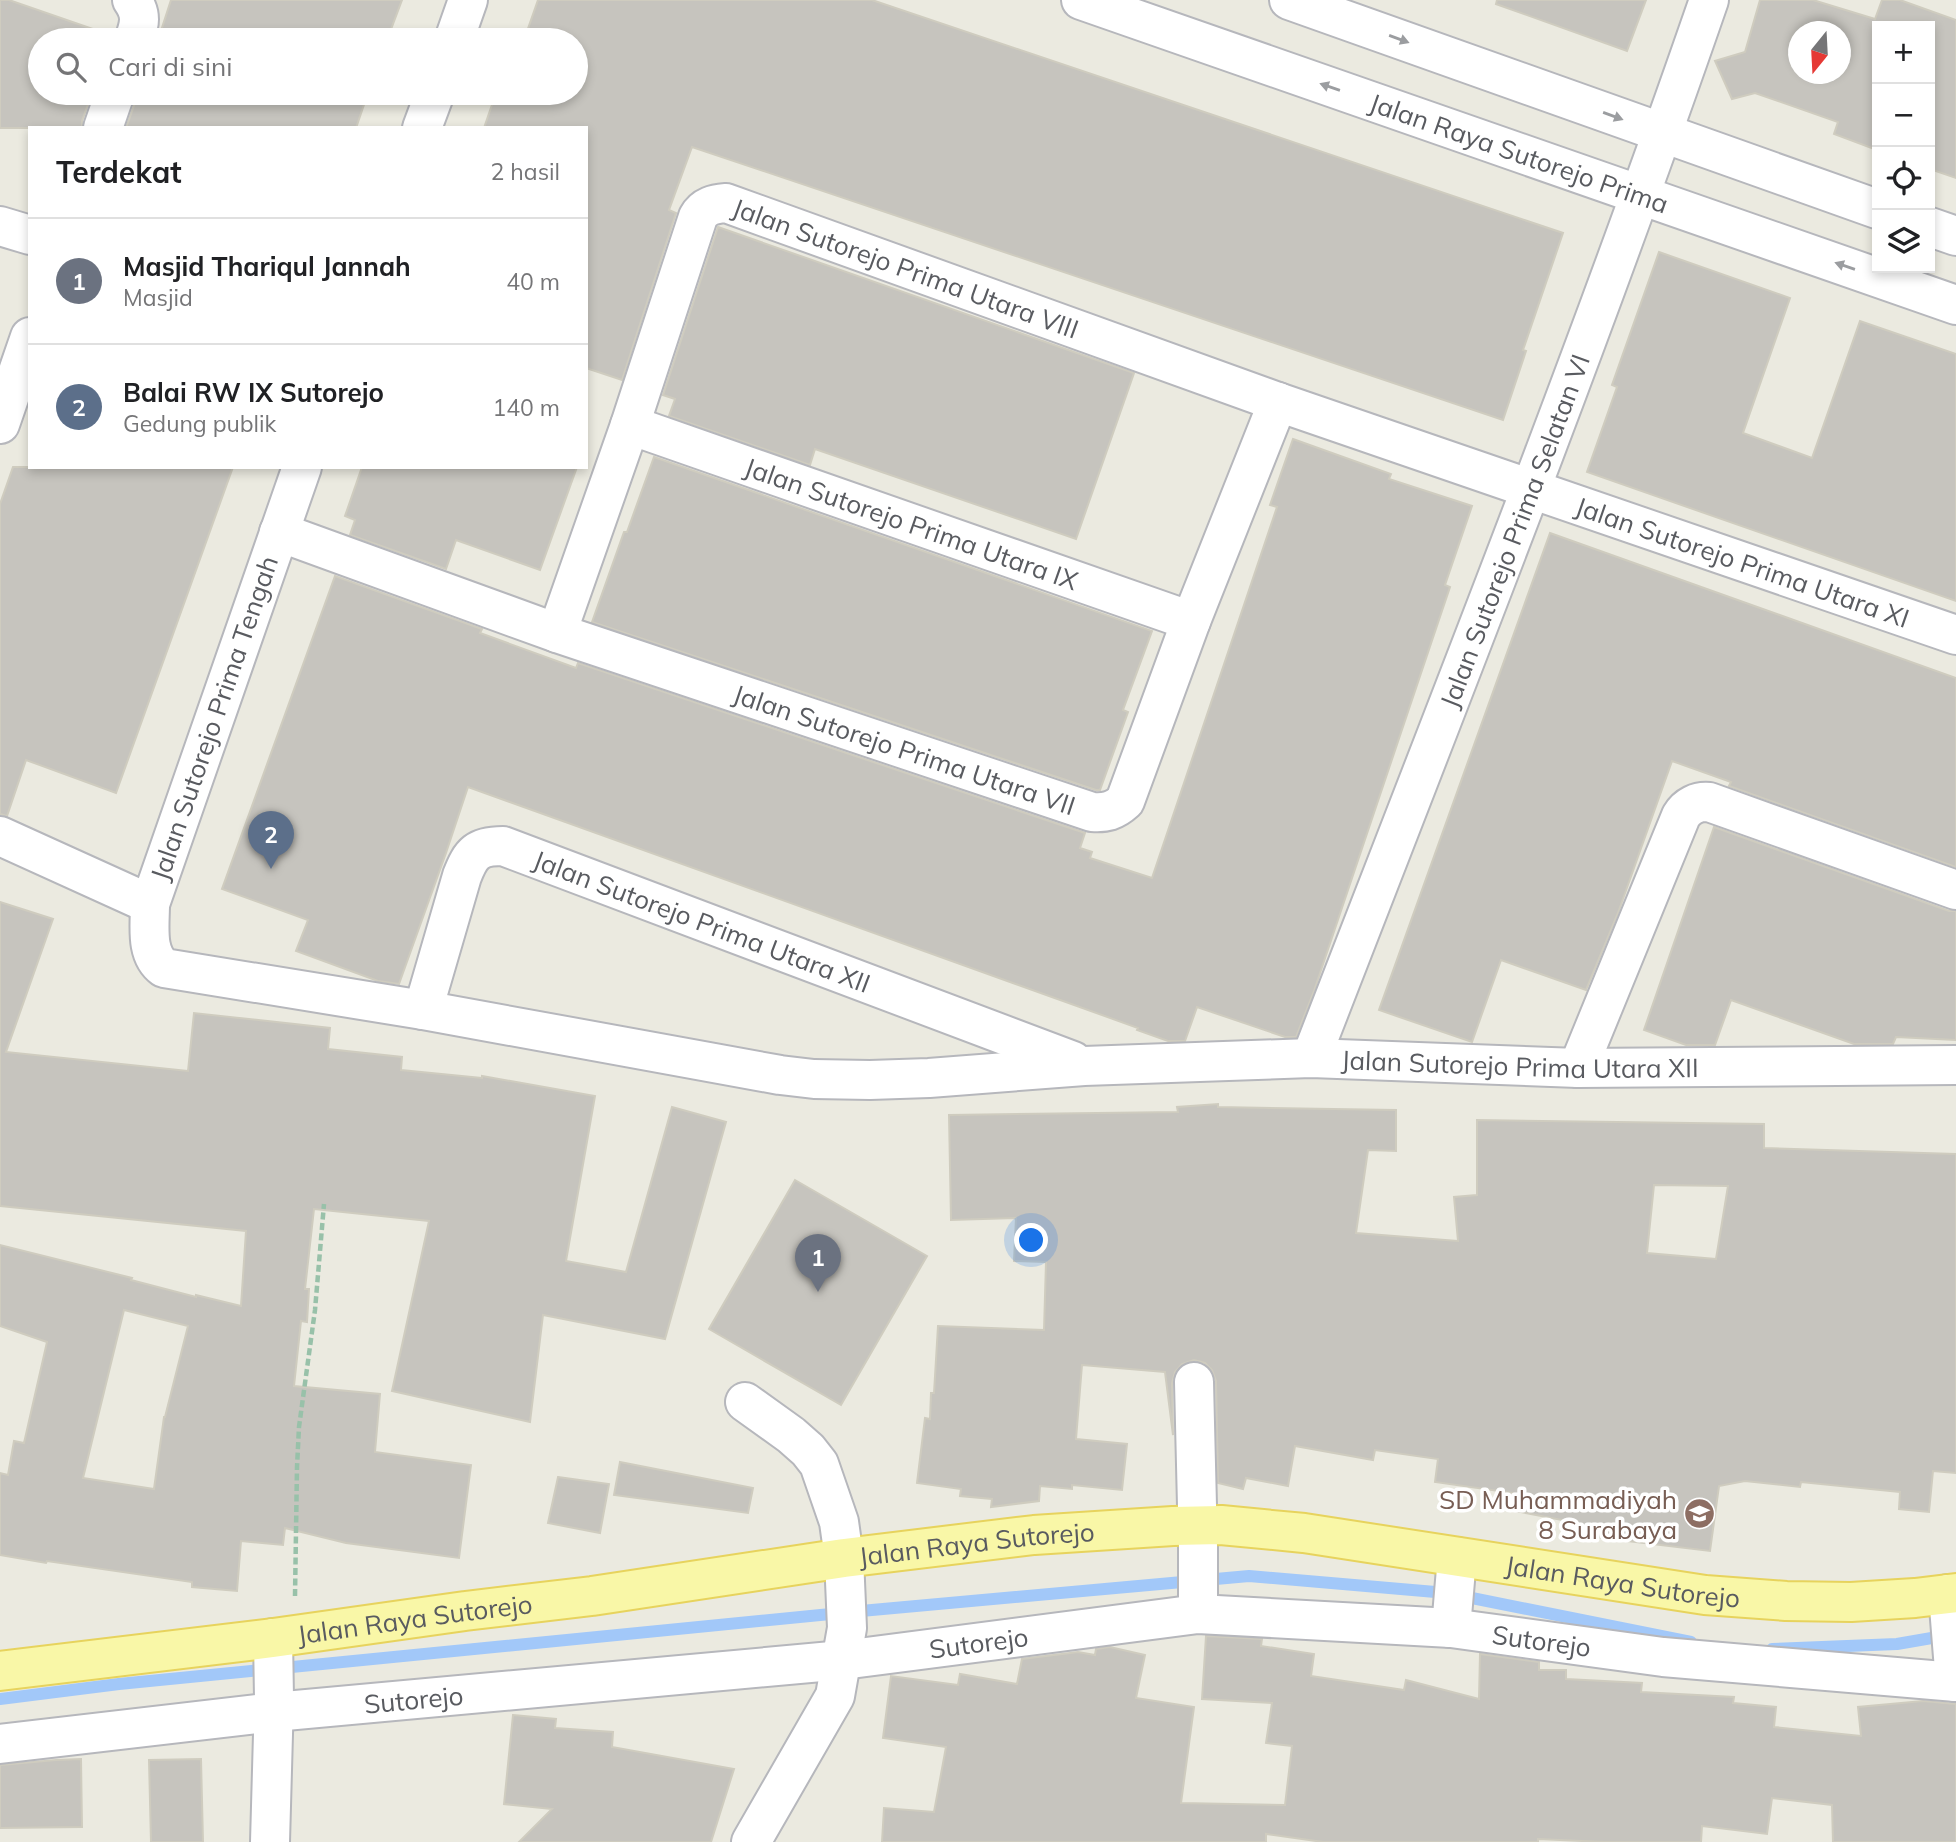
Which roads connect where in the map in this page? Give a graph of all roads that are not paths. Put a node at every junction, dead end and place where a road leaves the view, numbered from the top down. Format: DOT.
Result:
graph roads {
  1 [pos="132,0"];
  2 [pos="468,0"];
  3 [pos="1081,0"];
  4 [pos="1289,0"];
  5 [pos="1709,0"];
  6 [pos="138,28"];
  7 [pos="458,28"];
  8 [pos="111,105"];
  9 [pos="431,105"];
  10 [pos="104,126"];
  11 [pos="423,126"];
  12 [pos="1663,133"];
  13 [pos="1639,194"];
  14 [pos="1872,207"];
  15 [pos="0,226"];
  16 [pos="1935,229"];
  17 [pos="28,234"];
  18 [pos="1956,236"];
  19 [pos="1956,305"];
  20 [pos="28,343"];
  21 [pos="1278,402"];
  22 [pos="0,424"];
  23 [pos="630,425"];
  24 [pos="301,469"];
  25 [pos="1530,490"];
  26 [pos="279,532"];
  27 [pos="1191,621"];
  28 [pos="558,633"];
  29 [pos="1956,635"];
  30 [pos="0,836"];
  31 [pos="1956,890"];
  32 [pos="150,904"];
  33 [pos="164,968"];
  34 [pos="423,1010"];
  35 [pos="1311,1058"];
  36 [pos="1956,1065"];
  37 [pos="1084,1066"];
  38 [pos="1578,1068"];
  39 [pos="1194,1382"];
  40 [pos="745,1402"];
  41 [pos="1198,1537"];
  42 [pos="1453,1596"];
  43 [pos="1952,1603"];
  44 [pos="845,1610"];
  45 [pos="1198,1610"];
  46 [pos="280,1644"];
  47 [pos="0,1671"];
  48 [pos="1955,1675"];
  49 [pos="274,1705"];
  50 [pos="0,1744"];
  51 [pos="270,1842"];
  52 [pos="751,1842"];
  1 -- 6 [label="street"];
  2 -- 7 [label="street"];
  13 -- 3 [label="street, Jalan Raya Sutorejo Prima, one-way"];
  4 -- 12 [label="street, one-way"];
  5 -- 12 [label="street, Jalan Sutorejo Prima Selatan VI"];
  8 -- 10 [label="street"];
  9 -- 11 [label="street"];
  12 -- 13 [label="street, Jalan Sutorejo Prima Selatan VI"];
  12 -- 14 [label="street"];
  19 -- 13 [label="street, Jalan Raya Sutorejo Prima, one-way"];
  13 -- 25 [label="street, Jalan Sutorejo Prima Selatan VI"];
  15 -- 17 [label="street"];
  16 -- 18 [label="street"];
  20 -- 22 [label="street"];
  21 -- 23 [label="street, Jalan Sutorejo Prima Utara VIII"];
  21 -- 25 [label="street, Jalan Sutorejo Prima Utara VIII"];
  21 -- 27 [label="street, Jalan Sutorejo Prima Utara VII"];
  23 -- 27 [label="street, Jalan Sutorejo Prima Utara IX"];
  23 -- 28 [label="street, Jalan Sutorejo Prima Utara VIII"];
  24 -- 26 [label="street, Jalan Sutorejo Prima Tengah"];
  25 -- 29 [label="street, Jalan Sutorejo Prima Utara XI"];
  25 -- 35 [label="street, Jalan Sutorejo Prima Selatan VI"];
  26 -- 28 [label="street, Jalan Sutorejo Prima Utara VII"];
  26 -- 32 [label="street, Jalan Sutorejo Prima Tengah"];
  27 -- 28 [label="street, Jalan Sutorejo Prima Utara VII"];
  30 -- 32 [label="street"];
  31 -- 38 [label="street"];
  32 -- 33 [label="street, Jalan Sutorejo Prima Tengah"];
  33 -- 34 [label="street, Jalan Sutorejo Prima Utara XII"];
  34 -- 37 [label="street, Jalan Sutorejo Prima Utara XII"];
  34 -- 37 [label="street, Jalan Sutorejo Prima Utara XII"];
  35 -- 37 [label="street, Jalan Sutorejo Prima Utara XII"];
  35 -- 38 [label="street, Jalan Sutorejo Prima Utara XII"];
  36 -- 38 [label="street, Jalan Sutorejo Prima Utara XII"];
  39 -- 41 [label="street"];
  40 -- 44 [label="street"];
  41 -- 42 [label="main road, Jalan Raya Sutorejo"];
  41 -- 44 [label="main road, Jalan Raya Sutorejo"];
  41 -- 45 [label="street"];
  42 -- 43 [label="main road, Jalan Raya Sutorejo"];
  42 -- 45 [label="street, Sutorejo"];
  42 -- 48 [label="street, Sutorejo"];
  43 -- 48 [label="street"];
  44 -- 45 [label="street, Sutorejo"];
  44 -- 46 [label="main road, Jalan Raya Sutorejo"];
  44 -- 49 [label="street, Sutorejo"];
  44 -- 52 [label="street"];
  46 -- 47 [label="main road, Jalan Raya Sutorejo"];
  46 -- 49 [label="street"];
  49 -- 50 [label="street, Sutorejo"];
  49 -- 51 [label="street"];
}
